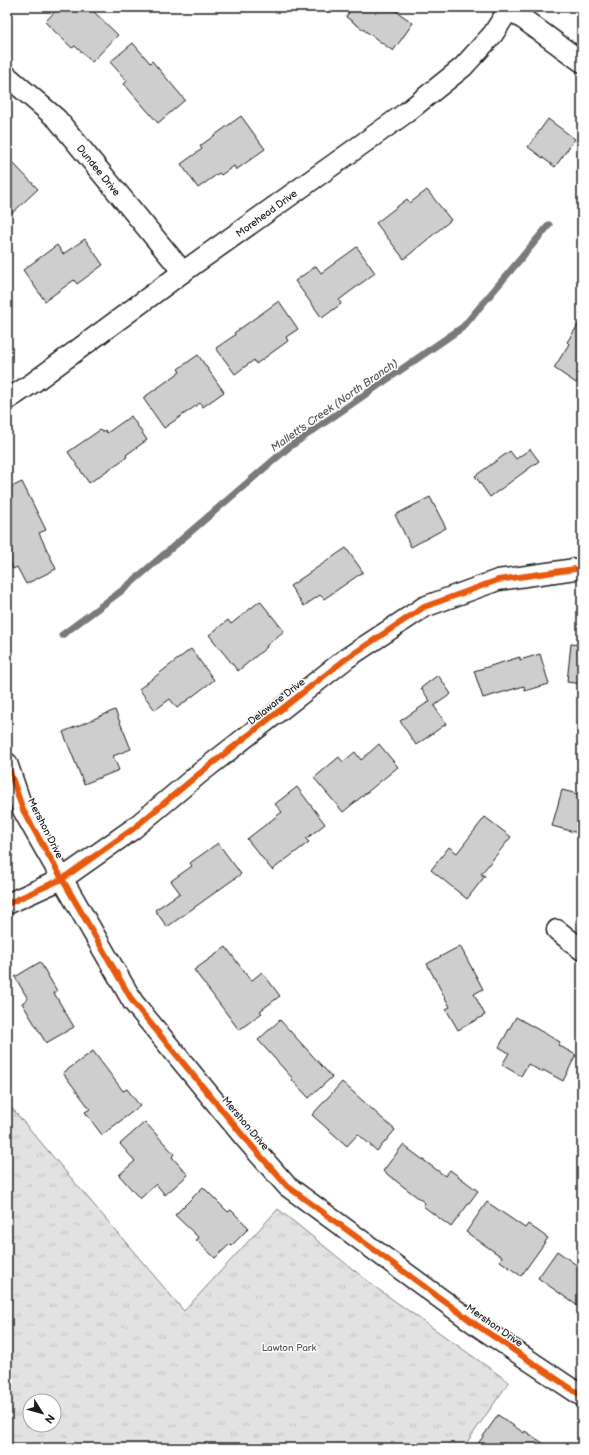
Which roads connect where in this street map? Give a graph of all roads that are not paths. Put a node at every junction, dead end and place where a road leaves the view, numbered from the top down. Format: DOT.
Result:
graph roads {
  1 [pos="508,8"];
  2 [pos="582,62"];
  3 [pos="7,76"];
  4 [pos="183,272"];
  5 [pos="7,400"];
  6 [pos="582,568"];
  7 [pos="7,763"];
  8 [pos="62,879"];
  9 [pos="7,904"];
  10 [pos="557,930"];
  11 [pos="582,950"];
  12 [pos="582,1396"];
  1 -- 2 [label="street"];
  1 -- 4 [label="street, Morehead Drive"];
  3 -- 4 [label="street, Dundee Drive"];
  4 -- 5 [label="street, Morehead Drive"];
  6 -- 8 [label="street, Delaware Drive"];
  7 -- 8 [label="street, Mershon Drive"];
  8 -- 9 [label="street, Delaware Drive"];
  8 -- 12 [label="street, Mershon Drive"];
  10 -- 11 [label="street"];
}
